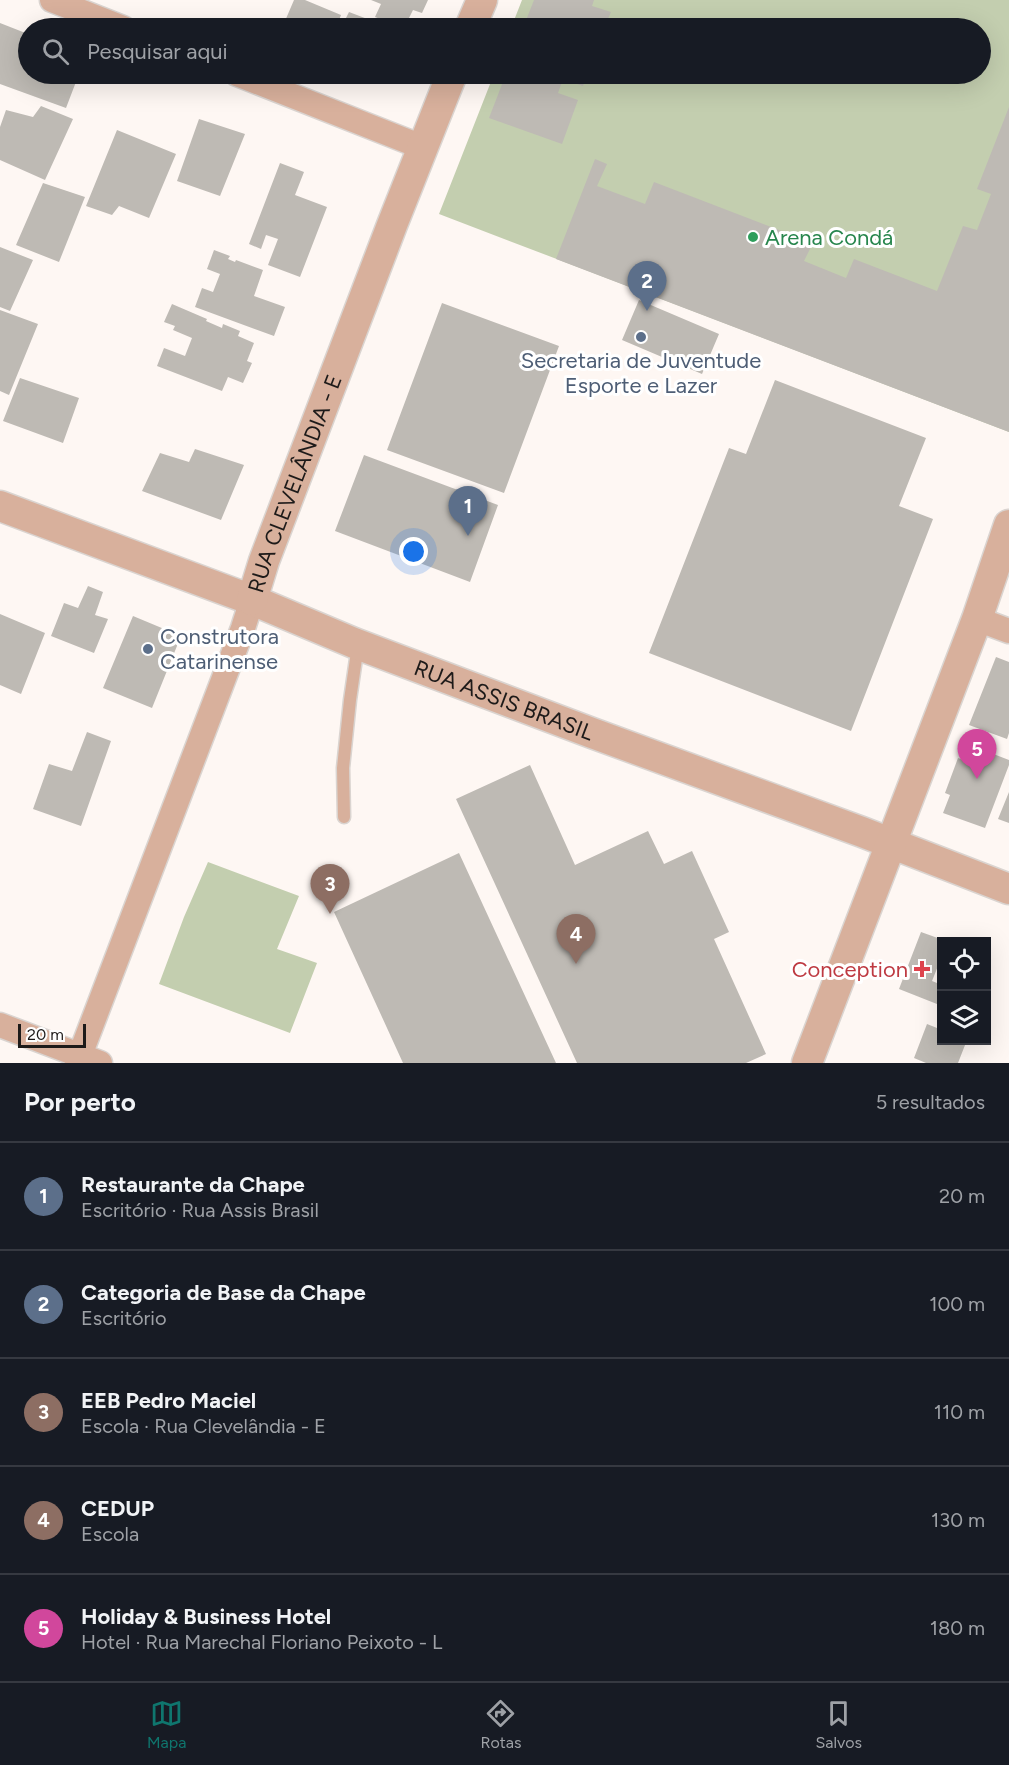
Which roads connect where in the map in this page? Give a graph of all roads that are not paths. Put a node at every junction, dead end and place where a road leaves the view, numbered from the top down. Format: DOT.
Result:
graph roads {
  1 [pos="52,0"];
  2 [pos="482,0"];
  3 [pos="98,18"];
  4 [pos="474,18"];
  5 [pos="262,84"];
  6 [pos="448,84"];
  7 [pos="422,147"];
  8 [pos="0,506"];
  9 [pos="1009,525"];
  10 [pos="252,600"];
  11 [pos="977,619"];
  12 [pos="1009,631"];
  13 [pos="358,644"];
  14 [pos="344,817"];
  15 [pos="891,844"];
  16 [pos="1009,889"];
  17 [pos="0,1025"];
  18 [pos="86,1060"];
  19 [pos="809,1062"];
  1 -- 3 [label="street"];
  2 -- 4 [label="street"];
  5 -- 7 [label="street"];
  6 -- 7 [label="street, RUA CLEVELÂNDIA - E"];
  7 -- 10 [label="street, RUA CLEVELÂNDIA - E"];
  8 -- 10 [label="street, RUA ASSIS BRASIL"];
  9 -- 11 [label="street"];
  10 -- 13 [label="street, RUA ASSIS BRASIL"];
  10 -- 18 [label="street, RUA CLEVELÂNDIA - E"];
  11 -- 12 [label="street"];
  11 -- 15 [label="street"];
  13 -- 14 [label="lane"];
  13 -- 15 [label="street, RUA ASSIS BRASIL"];
  15 -- 16 [label="street, RUA ASSIS BRASIL"];
  15 -- 19 [label="street"];
  17 -- 18 [label="street"];
}
